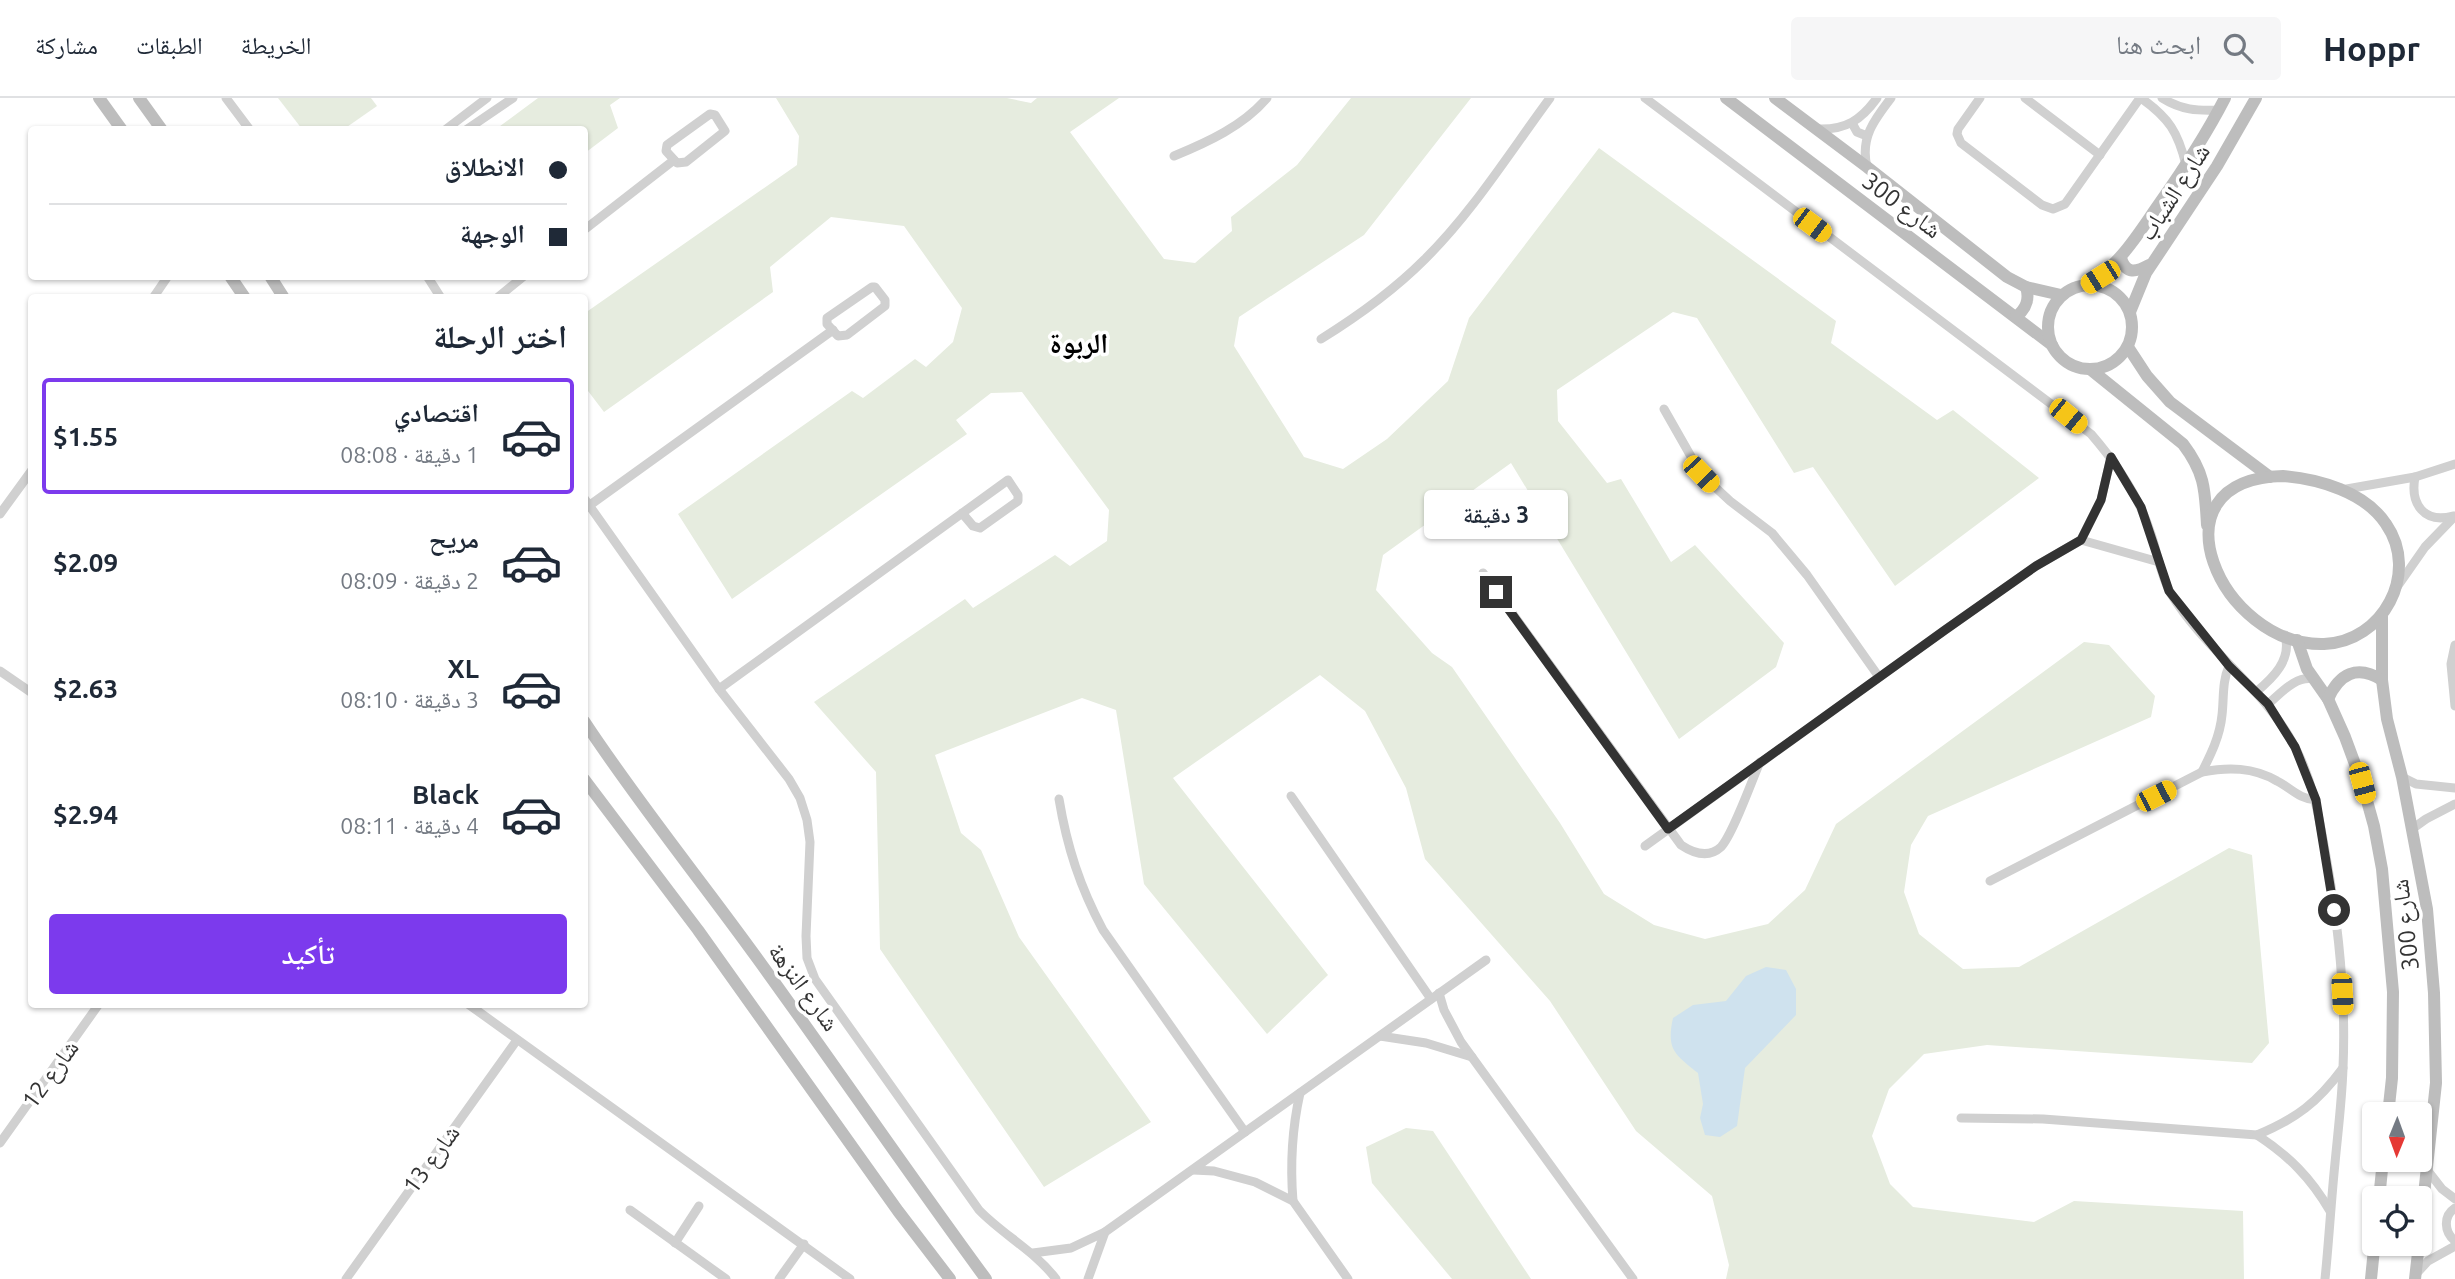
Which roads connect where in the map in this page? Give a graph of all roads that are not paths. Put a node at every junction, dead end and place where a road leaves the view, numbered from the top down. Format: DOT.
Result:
graph roads {
  1 [pos="99,98"];
  2 [pos="139,98"];
  3 [pos="226,98"];
  4 [pos="487,98"];
  5 [pos="512,98"];
  6 [pos="1268,98"];
  7 [pos="1550,98"];
  8 [pos="1645,98"];
  9 [pos="1726,98"];
  10 [pos="1775,98"];
  11 [pos="1877,98"];
  12 [pos="1891,98"];
  13 [pos="1980,98"];
  14 [pos="2025,98"];
  15 [pos="2141,98"];
  16 [pos="2162,98"];
  17 [pos="2256,98"];
  18 [pos="2222,104"];
  19 [pos="1852,123"];
  20 [pos="119,126"];
  21 [pos="159,126"];
  22 [pos="247,126"];
  23 [pos="450,126"];
  24 [pos="472,126"];
  25 [pos="1816,129"];
  26 [pos="1867,136"];
  27 [pos="2100,155"];
  28 [pos="1174,156"];
  29 [pos="674,160"];
  30 [pos="2186,165"];
  31 [pos="1867,167"];
  32 [pos="588,227"];
  33 [pos="2121,258"];
  34 [pos="2152,264"];
  35 [pos="519,280"];
  36 [pos="2088,285"];
  37 [pos="2026,287"];
  38 [pos="502,294"];
  39 [pos="2061,295"];
  40 [pos="2130,312"];
  41 [pos="2016,317"];
  42 [pos="833,330"];
  43 [pos="1321,339"];
  44 [pos="2052,345"];
  45 [pos="2128,347"];
  46 [pos="2090,369"];
  47 [pos="1664,409"];
  48 [pos="2111,457"];
  49 [pos="2455,464"];
  50 [pos="28,476"];
  51 [pos="2270,477"];
  52 [pos="2415,477"];
  53 [pos="2341,490"];
  54 [pos="588,500"];
  55 [pos="588,502"];
  56 [pos="962,513"];
  57 [pos="0,514"];
  58 [pos="2455,516"];
  59 [pos="2208,536"];
  60 [pos="2081,540"];
  61 [pos="2158,562"];
  62 [pos="1483,573"];
  63 [pos="2396,589"];
  64 [pos="2382,615"];
  65 [pos="2291,638"];
  66 [pos="2455,645"];
  67 [pos="2229,666"];
  68 [pos="0,671"];
  69 [pos="1879,677"];
  70 [pos="2314,679"];
  71 [pos="2382,680"];
  72 [pos="719,689"];
  73 [pos="28,690"];
  74 [pos="2256,692"];
  75 [pos="2328,699"];
  76 [pos="2268,704"];
  77 [pos="2455,706"];
  78 [pos="588,727"];
  79 [pos="1760,762"];
  80 [pos="2202,772"];
  81 [pos="2402,777"];
  82 [pos="588,784"];
  83 [pos="2455,788"];
  84 [pos="1291,796"];
  85 [pos="1059,799"];
  86 [pos="2316,800"];
  87 [pos="2455,804"];
  88 [pos="1668,829"];
  89 [pos="2412,829"];
  90 [pos="1645,846"];
  91 [pos="1990,881"];
  92 [pos="1486,960"];
  93 [pos="1435,996"];
  94 [pos="96,1008"];
  95 [pos="473,1008"];
  96 [pos="1380,1036"];
  97 [pos="517,1040"];
  98 [pos="1472,1057"];
  99 [pos="2343,1067"];
  100 [pos="1300,1093"];
  101 [pos="2389,1102"];
  102 [pos="1961,1118"];
  103 [pos="2432,1127"];
  104 [pos="1245,1132"];
  105 [pos="2257,1135"];
  106 [pos="0,1143"];
  107 [pos="1193,1170"];
  108 [pos="2429,1172"];
  109 [pos="2455,1199"];
  110 [pos="1293,1201"];
  111 [pos="699,1206"];
  112 [pos="2455,1208"];
  113 [pos="630,1210"];
  114 [pos="2330,1212"];
  115 [pos="1105,1232"];
  116 [pos="675,1242"];
  117 [pos="2455,1243"];
  118 [pos="804,1244"];
  119 [pos="1033,1253"];
  120 [pos="2373,1256"];
  121 [pos="2418,1256"];
  122 [pos="2415,1277"];
  123 [pos="346,1279"];
  124 [pos="726,1279"];
  125 [pos="779,1279"];
  126 [pos="850,1279"];
  127 [pos="950,1279"];
  128 [pos="986,1279"];
  129 [pos="1056,1279"];
  130 [pos="1088,1279"];
  131 [pos="1349,1279"];
  132 [pos="1633,1279"];
  133 [pos="2325,1279"];
  134 [pos="2371,1279"];
  1 -- 20 [label="street"];
  2 -- 21 [label="street"];
  3 -- 22 [label="street"];
  4 -- 23 [label="street"];
  5 -- 24 [label="street"];
  6 -- 28 [label="street"];
  7 -- 43 [label="street"];
  8 -- 48 [label="street"];
  9 -- 41 [label="street, شارع 300"];
  10 -- 25 [label="street, شارع 300"];
  11 -- 19 [label="street"];
  12 -- 26 [label="street"];
  13 -- 27 [label="street"];
  14 -- 27 [label="street"];
  15 -- 27 [label="street"];
  15 -- 30 [label="street"];
  16 -- 18 [label="street"];
  17 -- 34 [label="street, شارع الشباب"];
  18 -- 30 [label="street, شارع الشباب"];
  19 -- 25 [label="street"];
  19 -- 26 [label="street"];
  25 -- 31 [label="street, شارع 300"];
  26 -- 31 [label="street"];
  29 -- 29 [label="street"];
  29 -- 32 [label="street"];
  30 -- 33 [label="street, شارع الشباب"];
  31 -- 37 [label="street, شارع 300"];
  33 -- 34 [label="street"];
  33 -- 36 [label="street, شارع الشباب"];
  34 -- 40 [label="street, شارع الشباب"];
  35 -- 38 [label="street"];
  36 -- 39 [label="street"];
  36 -- 40 [label="street"];
  37 -- 39 [label="street, شارع 300"];
  37 -- 41 [label="street"];
  39 -- 44 [label="street"];
  40 -- 45 [label="street"];
  41 -- 44 [label="street, شارع 300"];
  42 -- 42 [label="street"];
  42 -- 54 [label="street"];
  44 -- 46 [label="street"];
  45 -- 46 [label="street"];
  45 -- 51 [label="street"];
  46 -- 59 [label="street"];
  47 -- 69 [label="street"];
  48 -- 60 [label="street"];
  48 -- 61 [label="street"];
  49 -- 52 [label="street"];
  50 -- 57 [label="street"];
  51 -- 53 [label="street"];
  51 -- 59 [label="street"];
  52 -- 53 [label="street"];
  52 -- 58 [label="street"];
  53 -- 63 [label="street"];
  55 -- 72 [label="street"];
  56 -- 56 [label="street"];
  56 -- 72 [label="street"];
  58 -- 63 [label="street"];
  59 -- 65 [label="street"];
  60 -- 61 [label="street"];
  60 -- 69 [label="street"];
  61 -- 67 [label="street"];
  62 -- 88 [label="street"];
  63 -- 64 [label="street"];
  64 -- 65 [label="street"];
  64 -- 71 [label="street, شارع 300"];
  65 -- 70 [label="street, شارع 300"];
  65 -- 74 [label="street"];
  66 -- 77 [label="street"];
  67 -- 74 [label="street"];
  67 -- 80 [label="street"];
  68 -- 73 [label="street"];
  69 -- 79 [label="street"];
  70 -- 75 [label="street, شارع 300"];
  70 -- 76 [label="street"];
  71 -- 75 [label="street"];
  71 -- 81 [label="street, شارع 300"];
  72 -- 119 [label="street"];
  74 -- 76 [label="street"];
  75 -- 101 [label="street, شارع 300"];
  76 -- 86 [label="street"];
  78 -- 128 [label="street, شارع النزهة"];
  79 -- 88 [label="street"];
  79 -- 88 [label="street"];
  80 -- 86 [label="street"];
  80 -- 91 [label="street"];
  81 -- 83 [label="street"];
  81 -- 89 [label="street, شارع 300"];
  82 -- 127 [label="street"];
  84 -- 93 [label="street"];
  85 -- 104 [label="street"];
  86 -- 99 [label="street"];
  87 -- 89 [label="street"];
  88 -- 90 [label="street"];
  89 -- 103 [label="street, شارع 300"];
  92 -- 93 [label="street"];
  93 -- 96 [label="street"];
  93 -- 98 [label="street"];
  94 -- 106 [label="street, شارع 12"];
  95 -- 97 [label="street"];
  96 -- 98 [label="street"];
  96 -- 100 [label="street"];
  97 -- 118 [label="street"];
  97 -- 123 [label="street, شارع 13"];
  98 -- 132 [label="street"];
  99 -- 105 [label="street"];
  99 -- 114 [label="street"];
  100 -- 104 [label="street"];
  100 -- 110 [label="street"];
  102 -- 105 [label="street"];
  104 -- 107 [label="street"];
  105 -- 114 [label="street"];
  107 -- 110 [label="street"];
  107 -- 115 [label="street"];
  108 -- 109 [label="street"];
  110 -- 131 [label="street"];
  111 -- 116 [label="street"];
  112 -- 117 [label="street"];
  113 -- 116 [label="street"];
  114 -- 133 [label="street"];
  115 -- 119 [label="street"];
  115 -- 130 [label="street"];
  116 -- 124 [label="street"];
  117 -- 122 [label="street"];
  118 -- 125 [label="street"];
  118 -- 126 [label="street"];
  119 -- 129 [label="street"];
  120 -- 134 [label="street"];
  121 -- 122 [label="street"];
}
